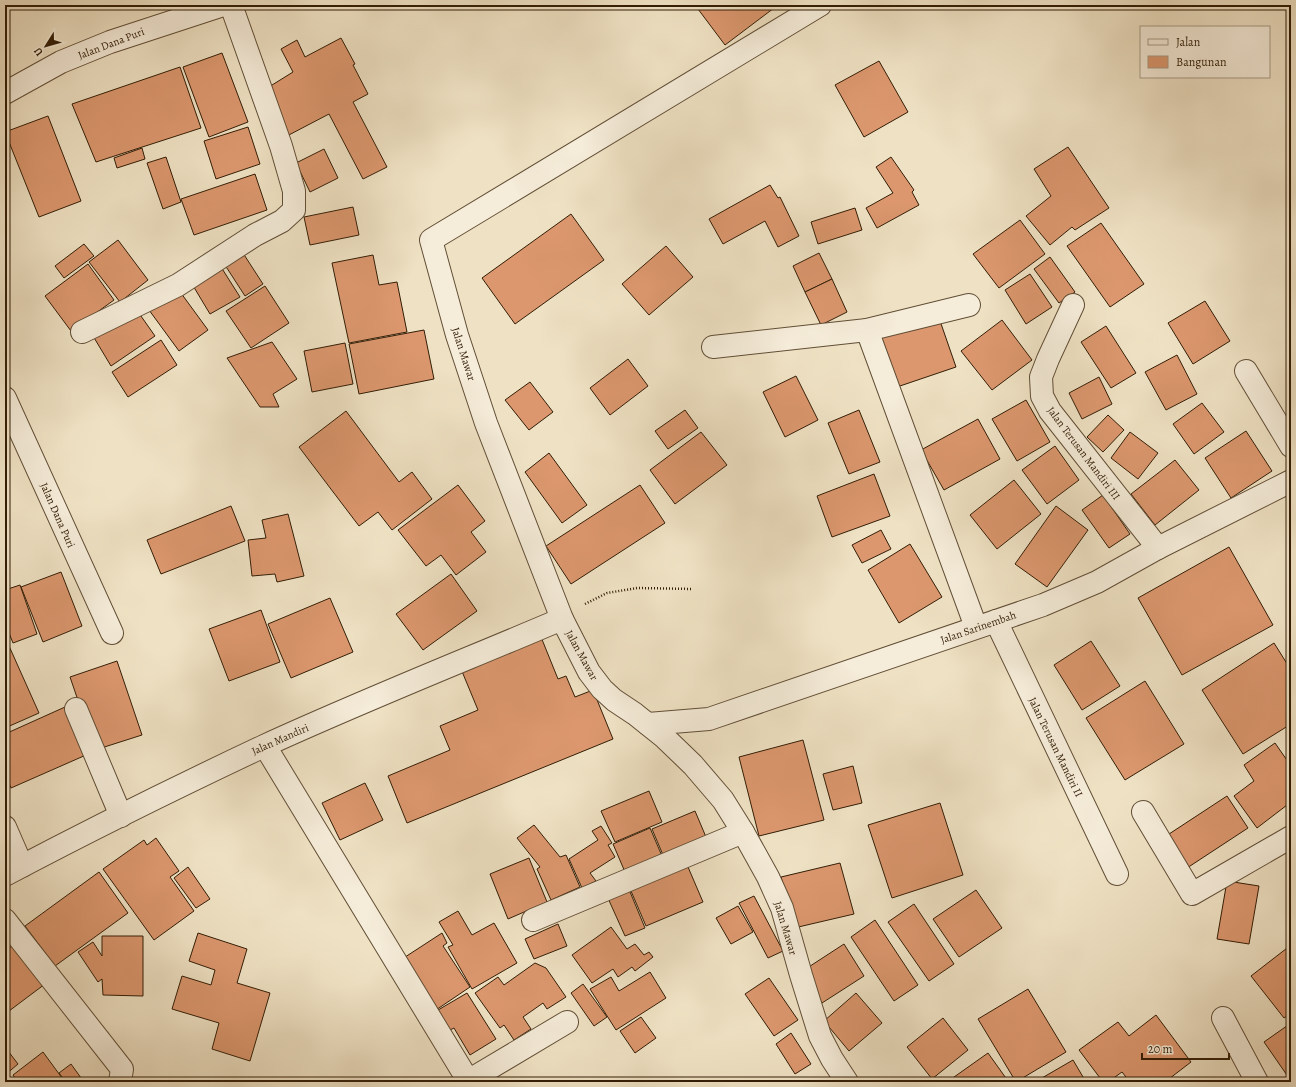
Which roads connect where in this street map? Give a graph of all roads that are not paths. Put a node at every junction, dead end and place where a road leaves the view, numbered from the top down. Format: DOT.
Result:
graph roads {
  1 [pos="223,5"];
  2 [pos="231,5"];
  3 [pos="820,5"];
  4 [pos="188,11"];
  5 [pos="5,93"];
  6 [pos="969,305"];
  7 [pos="1073,305"];
  8 [pos="867,330"];
  9 [pos="82,332"];
  10 [pos="713,347"];
  11 [pos="1246,371"];
  12 [pos="5,398"];
  13 [pos="1291,446"];
  14 [pos="1291,481"];
  15 [pos="1158,548"];
  16 [pos="562,619"];
  17 [pos="986,624"];
  18 [pos="112,633"];
  19 [pos="76,709"];
  20 [pos="648,724"];
  21 [pos="265,746"];
  22 [pos="1143,812"];
  23 [pos="121,816"];
  24 [pos="5,826"];
  25 [pos="743,832"];
  26 [pos="1291,837"];
  27 [pos="13,870"];
  28 [pos="1117,874"];
  29 [pos="5,920"];
  30 [pos="533,920"];
  31 [pos="1223,1018"];
  32 [pos="566,1022"];
  33 [pos="462,1080"];
  34 [pos="120,1082"];
  35 [pos="847,1082"];
  36 [pos="1257,1082"];
  1 -- 4 [label="street, Jalan Dana Puri"];
  2 -- 9 [label="street"];
  3 -- 16 [label="street, Jalan Mawar"];
  4 -- 5 [label="street, Jalan Dana Puri"];
  6 -- 8 [label="street"];
  7 -- 15 [label="street, Jalan Terusan Mandiri III"];
  8 -- 10 [label="street"];
  8 -- 17 [label="street, Jalan Terusan Mandiri II"];
  11 -- 13 [label="street"];
  12 -- 18 [label="street, Jalan Dana Puri"];
  14 -- 15 [label="street, Jalan Sarinembah"];
  15 -- 17 [label="street, Jalan Sarinembah"];
  16 -- 20 [label="street, Jalan Mawar"];
  16 -- 21 [label="street, Jalan Mandiri"];
  17 -- 20 [label="street, Jalan Sarinembah"];
  17 -- 28 [label="street, Jalan Terusan Mandiri II"];
  19 -- 23 [label="street"];
  20 -- 25 [label="street, Jalan Mawar"];
  21 -- 23 [label="street, Jalan Mandiri"];
  21 -- 33 [label="street"];
  22 -- 26 [label="street"];
  23 -- 27 [label="street, Jalan Mandiri"];
  24 -- 27 [label="street"];
  25 -- 30 [label="street"];
  25 -- 35 [label="street, Jalan Mawar"];
  29 -- 34 [label="street"];
  31 -- 36 [label="street"];
  32 -- 33 [label="street"];
}
